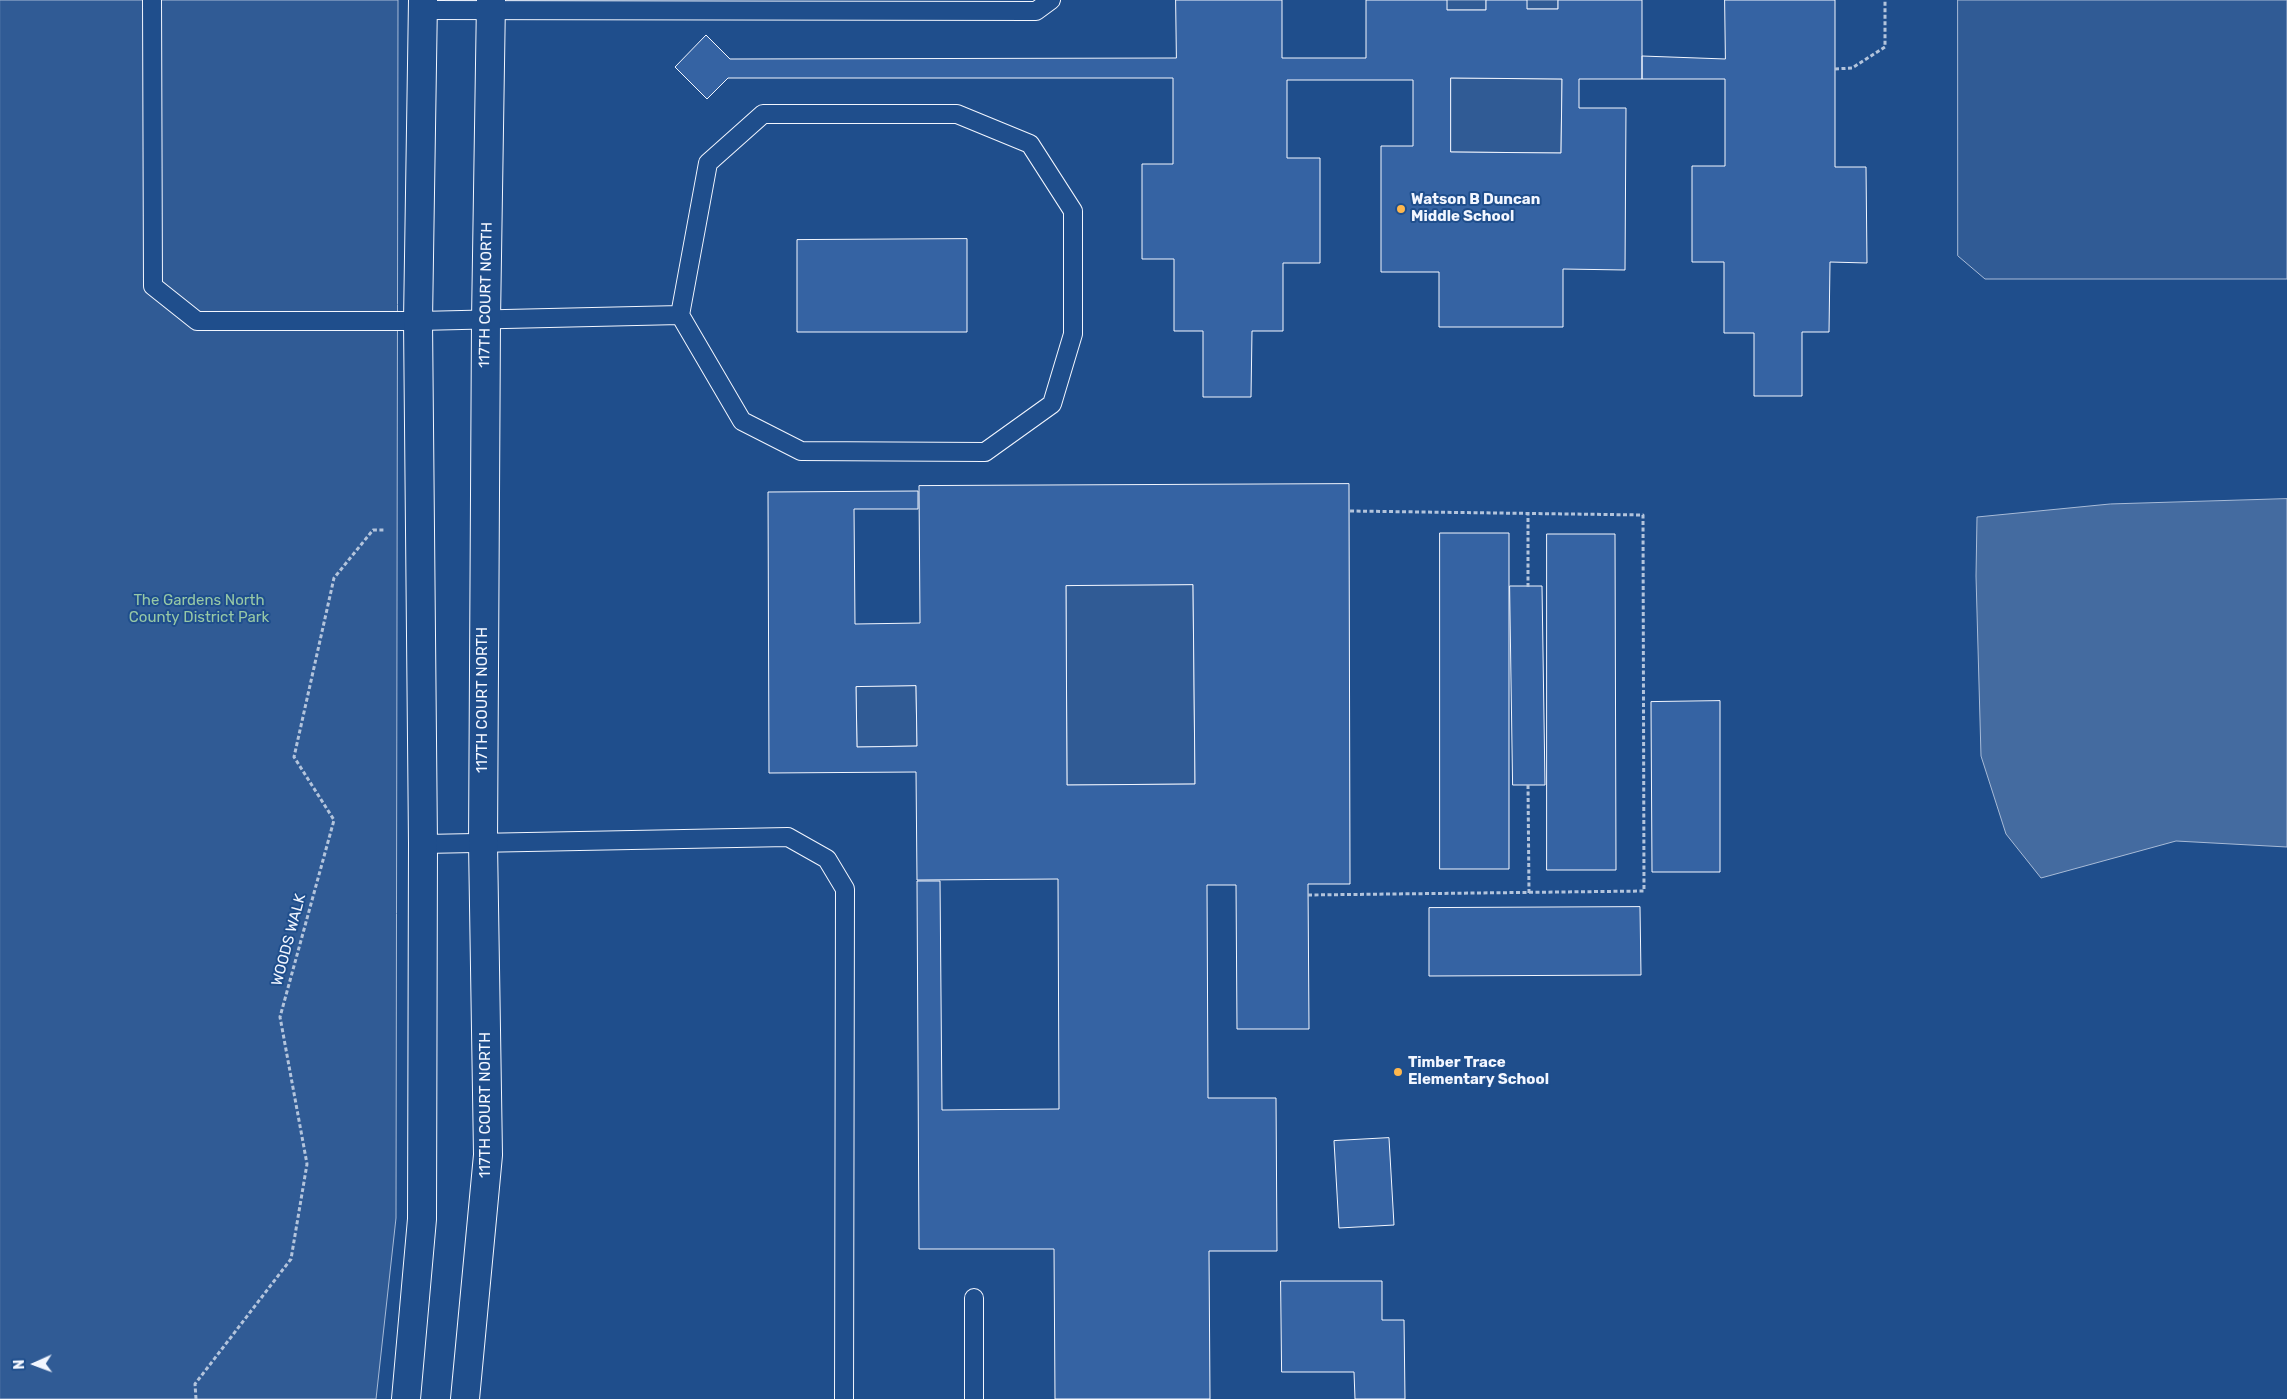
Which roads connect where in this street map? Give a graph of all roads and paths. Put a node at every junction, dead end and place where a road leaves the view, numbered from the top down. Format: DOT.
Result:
graph roads {
  1 [pos="152,0"];
  2 [pos="1051,0"];
  3 [pos="1885,0"];
  4 [pos="423,5"];
  5 [pos="491,5"];
  6 [pos="836,5"];
  7 [pos="1835,69"];
  8 [pos="680,315"];
  9 [pos="486,320"];
  10 [pos="418,322"];
  11 [pos="1349,512"];
  12 [pos="1528,514"];
  13 [pos="421,531"];
  14 [pos="1528,587"];
  15 [pos="1528,785"];
  16 [pos="483,843"];
  17 [pos="423,844"];
  18 [pos="1529,893"];
  19 [pos="1308,895"];
  20 [pos="974,1298"];
  21 [pos="196,1399"];
  22 [pos="406,1399"];
  23 [pos="465,1399"];
  24 [pos="844,1399"];
  25 [pos="974,1399"];
  1 -- 10 [label="lane"];
  2 -- 6 [label="lane"];
  3 -- 7 [label="path"];
  4 -- 5 [label="lane"];
  4 -- 10 [label="street"];
  5 -- 6 [label="lane"];
  5 -- 9 [label="street, 117TH COURT NORTH"];
  8 -- 8 [label="lane"];
  8 -- 9 [label="lane"];
  9 -- 10 [label="lane"];
  9 -- 16 [label="street, 117TH COURT NORTH"];
  10 -- 13 [label="street"];
  11 -- 12 [label="path"];
  12 -- 14 [label="path"];
  12 -- 18 [label="path"];
  13 -- 17 [label="street"];
  13 -- 21 [label="path, WOODS WALK"];
  15 -- 18 [label="path"];
  16 -- 17 [label="lane"];
  16 -- 23 [label="street, 117TH COURT NORTH"];
  16 -- 24 [label="lane"];
  17 -- 22 [label="street"];
  18 -- 19 [label="path"];
  20 -- 25 [label="lane"];
}
